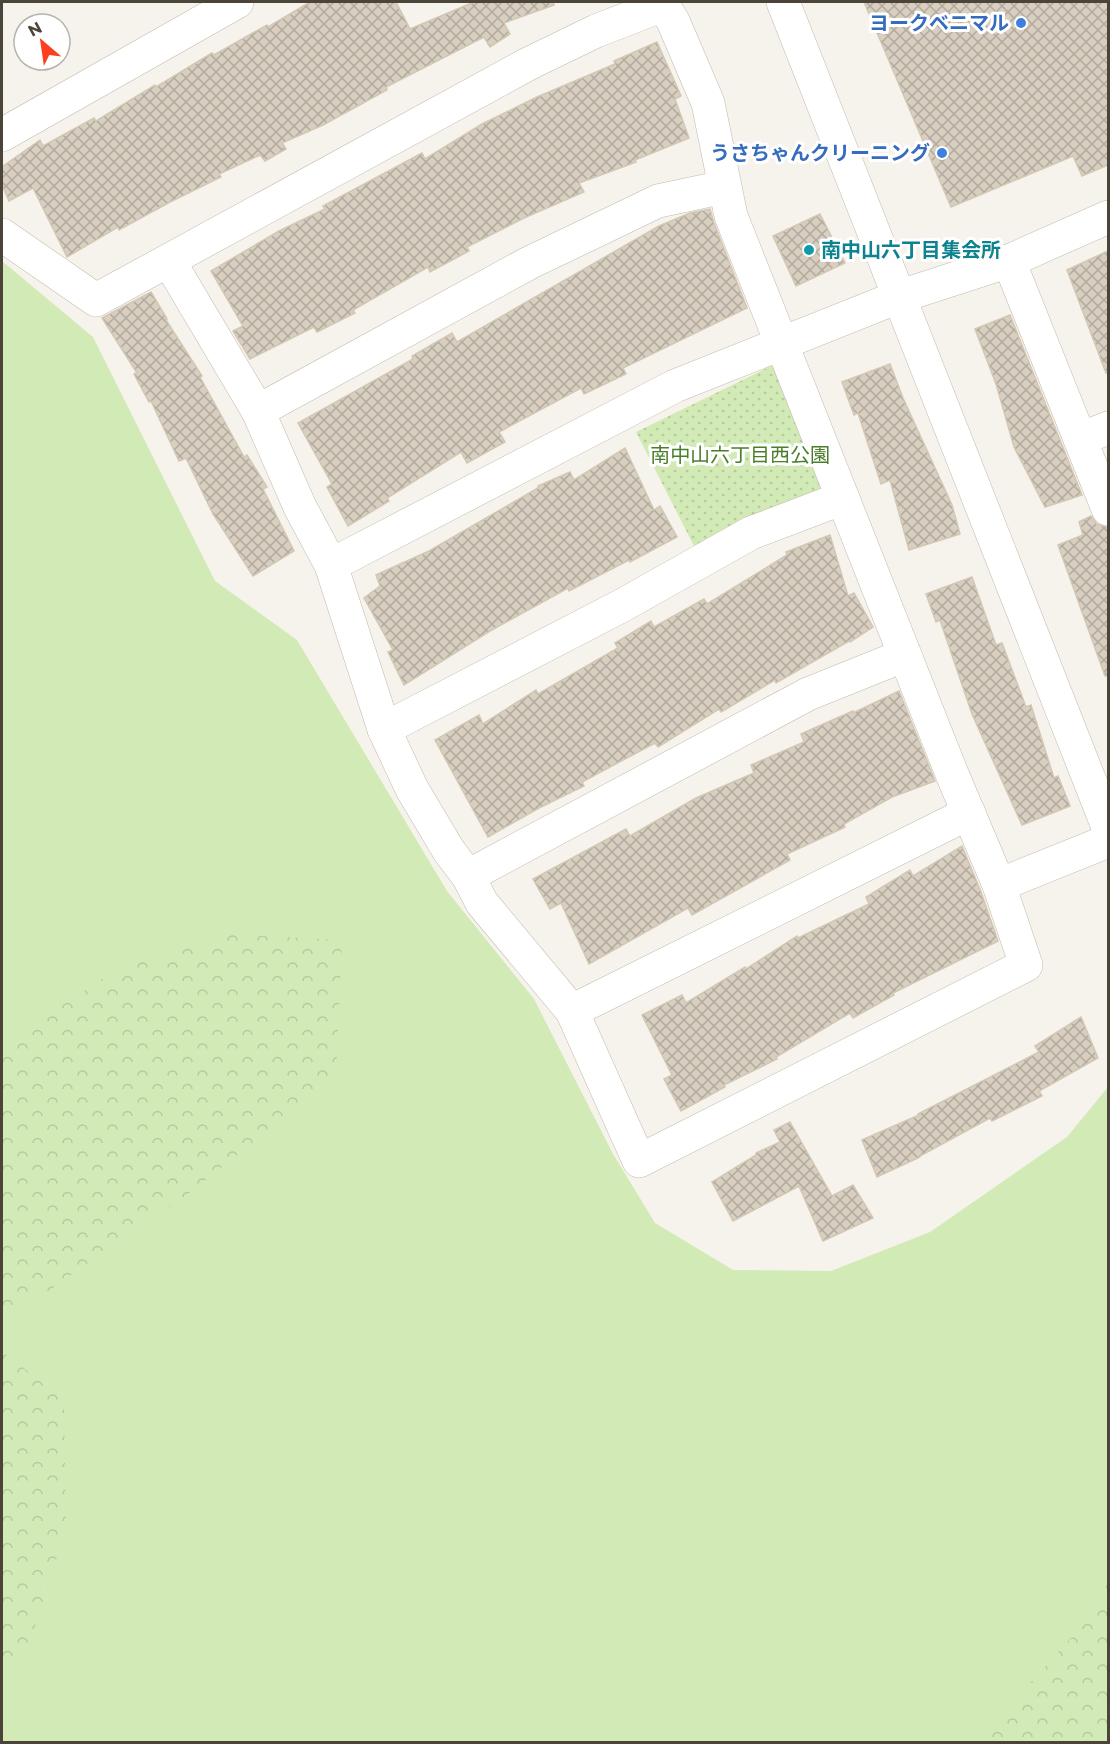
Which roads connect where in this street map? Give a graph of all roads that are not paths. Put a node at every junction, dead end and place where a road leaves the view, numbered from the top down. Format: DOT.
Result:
graph roads {
  1 [pos="237,2"];
  2 [pos="783,2"];
  3 [pos="662,3"];
  4 [pos="2,135"];
  5 [pos="724,188"];
  6 [pos="1108,217"];
  7 [pos="2,235"];
  8 [pos="169,261"];
  9 [pos="1009,261"];
  10 [pos="898,297"];
  11 [pos="781,343"];
  12 [pos="258,411"];
  13 [pos="1094,433"];
  14 [pos="843,498"];
  15 [pos="1108,509"];
  16 [pos="331,565"];
  17 [pos="905,654"];
  18 [pos="384,729"];
  19 [pos="969,813"];
  20 [pos="1108,827"];
  21 [pos="1108,841"];
  22 [pos="468,876"];
  23 [pos="999,885"];
  24 [pos="572,1011"];
  1 -- 4 [label="street"];
  2 -- 10 [label="street"];
  3 -- 5 [label="street"];
  3 -- 8 [label="street"];
  5 -- 11 [label="street"];
  5 -- 12 [label="street"];
  6 -- 9 [label="street"];
  7 -- 8 [label="street"];
  8 -- 12 [label="street"];
  9 -- 10 [label="street"];
  9 -- 13 [label="street"];
  10 -- 11 [label="street"];
  10 -- 20 [label="street"];
  11 -- 14 [label="street"];
  11 -- 16 [label="street"];
  12 -- 16 [label="street"];
  13 -- 15 [label="street"];
  14 -- 17 [label="street"];
  14 -- 18 [label="street"];
  16 -- 18 [label="street"];
  17 -- 19 [label="street"];
  17 -- 22 [label="street"];
  18 -- 22 [label="street"];
  19 -- 23 [label="street"];
  19 -- 24 [label="street"];
  21 -- 23 [label="street"];
  22 -- 24 [label="street"];
  23 -- 24 [label="street"];
}
